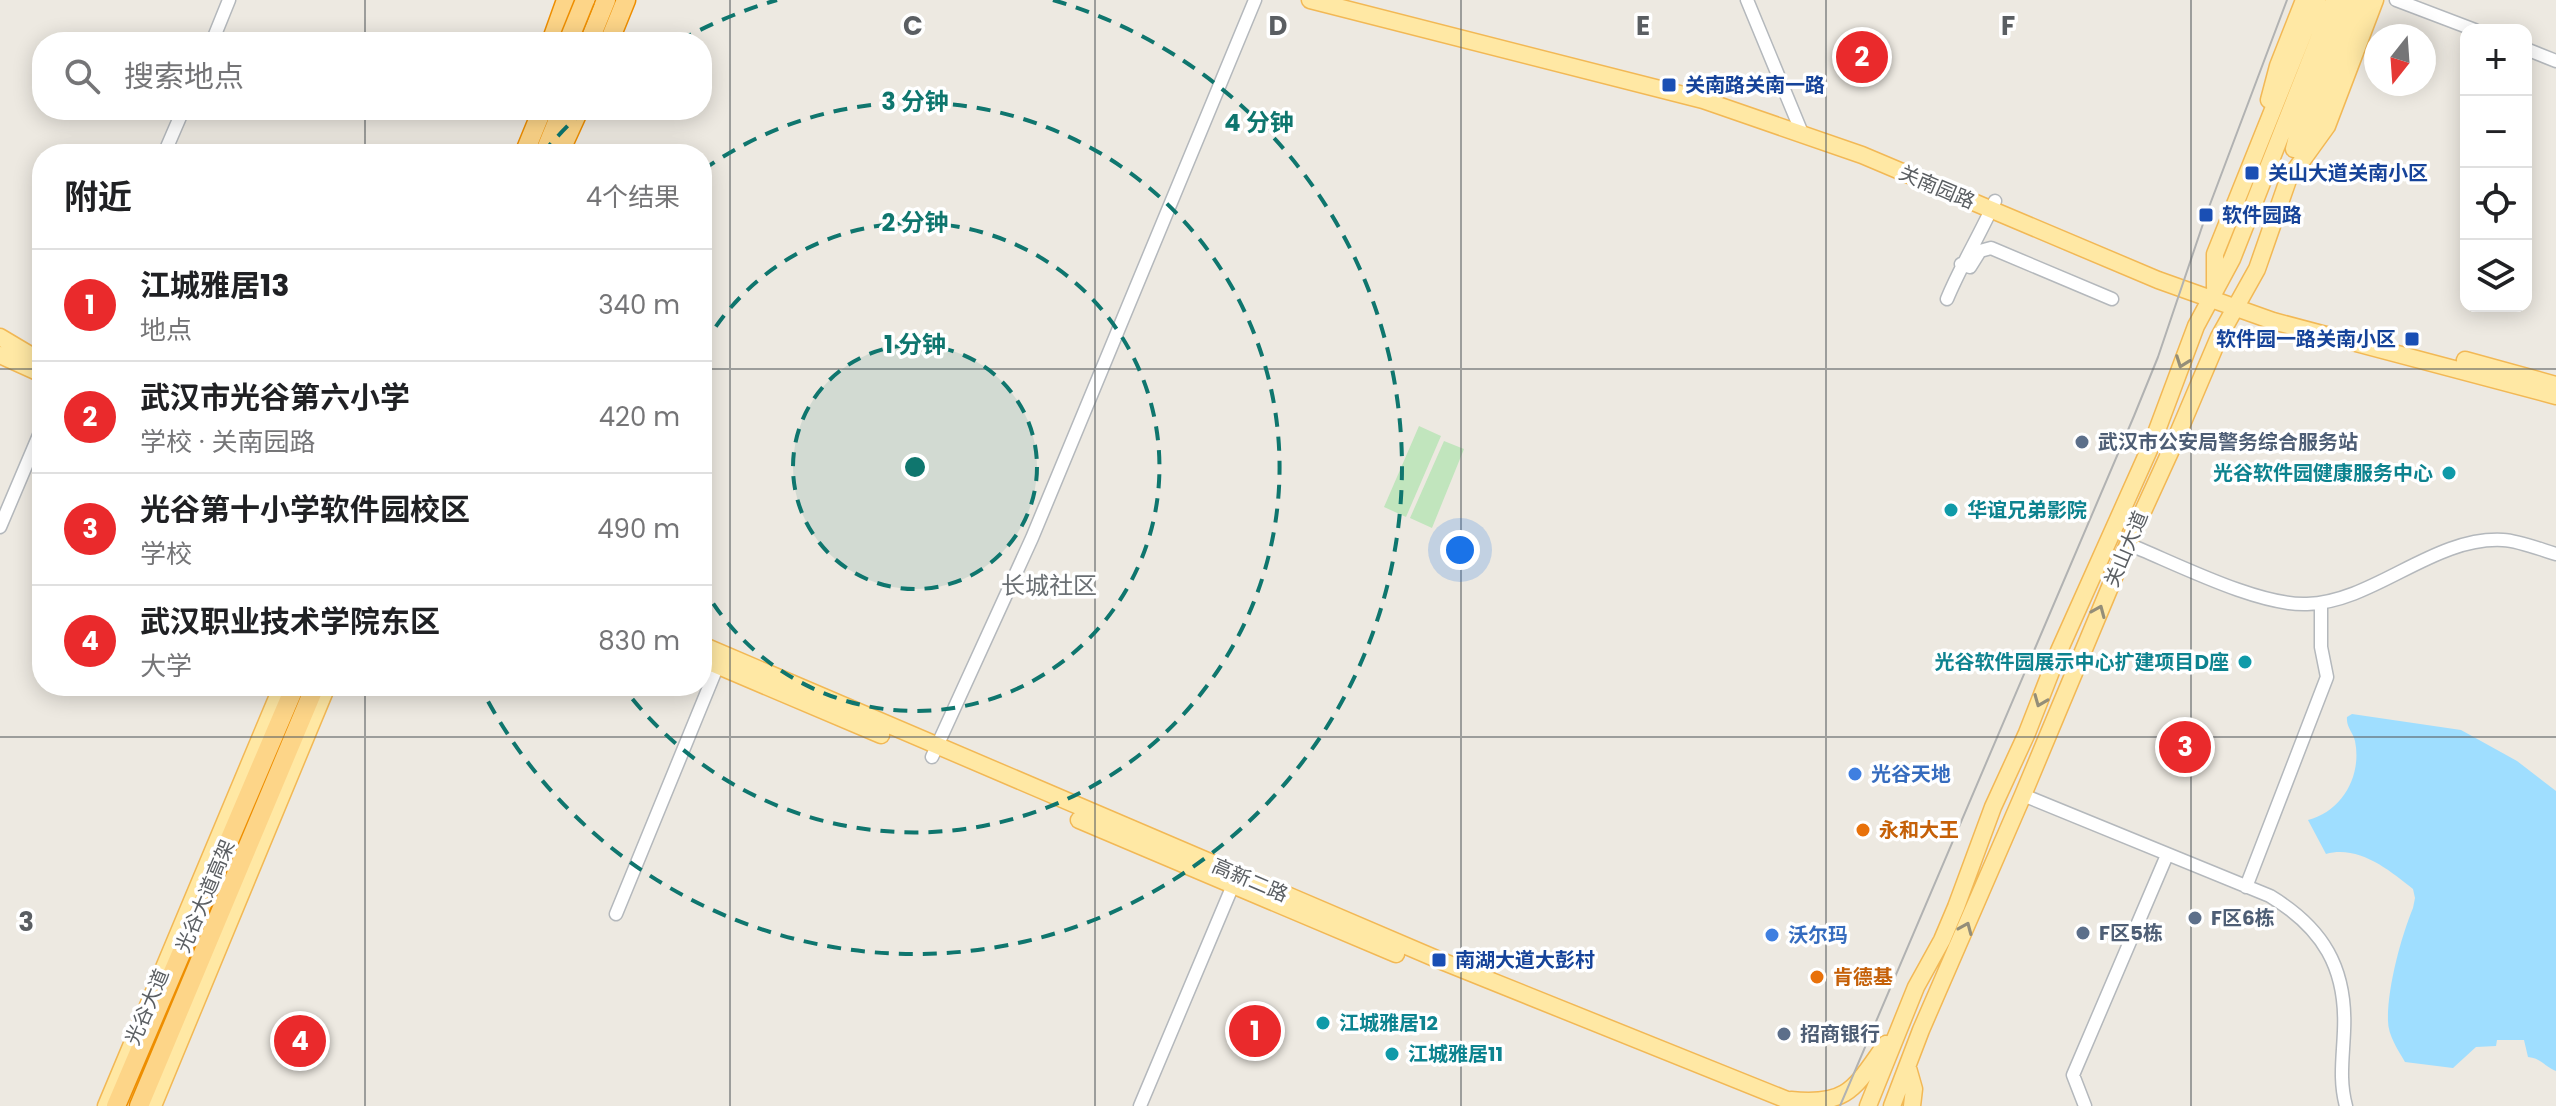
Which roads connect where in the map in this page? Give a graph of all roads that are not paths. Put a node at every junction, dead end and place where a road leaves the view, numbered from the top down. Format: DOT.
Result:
graph roads {
  1 [pos="229,0"];
  2 [pos="566,0"];
  3 [pos="586,0"];
  4 [pos="606,0"];
  5 [pos="618,0"];
  6 [pos="626,0"];
  7 [pos="1255,0"];
  8 [pos="1310,0"];
  9 [pos="1334,0"];
  10 [pos="1747,0"];
  11 [pos="2304,0"];
  12 [pos="2317,0"];
  13 [pos="2334,0"];
  14 [pos="2346,0"];
  15 [pos="2362,0"];
  16 [pos="2375,0"];
  17 [pos="2396,0"];
  18 [pos="2460,24"];
  19 [pos="216,32"];
  20 [pos="554,32"];
  21 [pos="572,32"];
  22 [pos="593,32"];
  23 [pos="609,32"];
  24 [pos="610,32"];
  25 [pos="2532,51"];
  26 [pos="2556,61"];
  27 [pos="2310,78"];
  28 [pos="179,120"];
  29 [pos="532,120"];
  30 [pos="534,120"];
  31 [pos="558,120"];
  32 [pos="567,120"];
  33 [pos="574,120"];
  34 [pos="1801,129"];
  35 [pos="528,130"];
  36 [pos="2260,138"];
  37 [pos="168,144"];
  38 [pos="522,144"];
  39 [pos="527,144"];
  40 [pos="548,144"];
  41 [pos="556,144"];
  42 [pos="564,144"];
  43 [pos="2288,180"];
  44 [pos="1993,205"];
  45 [pos="1961,264"];
  46 [pos="2213,294"];
  47 [pos="1947,299"];
  48 [pos="2112,299"];
  49 [pos="2238,303"];
  50 [pos="0,337"];
  51 [pos="0,355"];
  52 [pos="32,356"];
  53 [pos="32,369"];
  54 [pos="2556,385"];
  55 [pos="2556,396"];
  56 [pos="32,452"];
  57 [pos="0,527"];
  58 [pos="2128,544"];
  59 [pos="2556,554"];
  60 [pos="2321,603"];
  61 [pos="712,650"];
  62 [pos="712,663"];
  63 [pos="278,696"];
  64 [pos="291,696"];
  65 [pos="311,696"];
  66 [pos="323,696"];
  67 [pos="697,696"];
  68 [pos="934,752"];
  69 [pos="2023,795"];
  70 [pos="2167,855"];
  71 [pos="1235,880"];
  72 [pos="2246,887"];
  73 [pos="616,914"];
  74 [pos="1899,1027"];
  75 [pos="1908,1068"];
  76 [pos="1777,1102"];
  77 [pos="106,1106"];
  78 [pos="116,1106"];
  79 [pos="139,1106"];
  80 [pos="153,1106"];
  81 [pos="1140,1106"];
  82 [pos="1802,1106"];
  83 [pos="1868,1106"];
  84 [pos="1892,1106"];
  85 [pos="1912,1106"];
  86 [pos="2085,1106"];
  87 [pos="2346,1106"];
  1 -- 19 [label="street"];
  2 -- 20 [label="highway"];
  3 -- 21 [label="highway, bridge"];
  4 -- 22 [label="highway"];
  5 -- 23 [label="main road"];
  6 -- 24 [label="highway"];
  7 -- 68 [label="street"];
  8 -- 34 [label="main road, 关南园路"];
  9 -- 34 [label="main road, 关南园路"];
  10 -- 34 [label="street"];
  11 -- 36 [label="main road"];
  12 -- 27 [label="main road"];
  13 -- 27 [label="main road"];
  14 -- 27 [label="main road"];
  15 -- 27 [label="main road"];
  16 -- 43 [label="main road, 关山大道"];
  17 -- 18 [label="street"];
  25 -- 26 [label="street"];
  27 -- 36 [label="main road"];
  27 -- 43 [label="main road"];
  27 -- 46 [label="main road, 关山大道"];
  28 -- 37 [label="street"];
  29 -- 35 [label="highway"];
  30 -- 39 [label="highway"];
  31 -- 40 [label="highway"];
  32 -- 41 [label="main road"];
  33 -- 42 [label="highway"];
  34 -- 44 [label="main road, 关南园路"];
  35 -- 38 [label="main road"];
  36 -- 46 [label="main road"];
  43 -- 49 [label="main road, 关山大道"];
  44 -- 45 [label="street"];
  44 -- 46 [label="main road, 关南园路"];
  45 -- 47 [label="street"];
  45 -- 48 [label="street"];
  46 -- 49 [label="main road, 关南园路"];
  46 -- 74 [label="main road, 关山大道, one-way"];
  49 -- 54 [label="main road, 关南园路"];
  49 -- 55 [label="main road, 关南园路"];
  49 -- 58 [label="main road, 关山大道"];
  50 -- 52 [label="main road"];
  51 -- 53 [label="main road"];
  56 -- 57 [label="street"];
  58 -- 60 [label="street"];
  69 -- 58 [label="main road, 关山大道, one-way"];
  59 -- 60 [label="street"];
  60 -- 72 [label="street"];
  61 -- 68 [label="main road, 高新二路"];
  62 -- 68 [label="main road, 高新二路"];
  63 -- 77 [label="main road, 光谷大道"];
  64 -- 78 [label="highway, 光谷大道高架"];
  65 -- 79 [label="highway, 光谷大道高架"];
  66 -- 80 [label="main road"];
  67 -- 73 [label="street"];
  68 -- 71 [label="main road, 高新二路"];
  69 -- 70 [label="street"];
  75 -- 69 [label="main road, 关山大道, one-way"];
  70 -- 72 [label="street"];
  70 -- 86 [label="street"];
  71 -- 76 [label="main road, 高新二路"];
  71 -- 81 [label="street"];
  72 -- 87 [label="street"];
  74 -- 76 [label="main road"];
  74 -- 83 [label="main road, 关山大道"];
  75 -- 84 [label="main road, 关山大道"];
  75 -- 85 [label="main road"];
  76 -- 82 [label="main road, 高新二路"];
}
